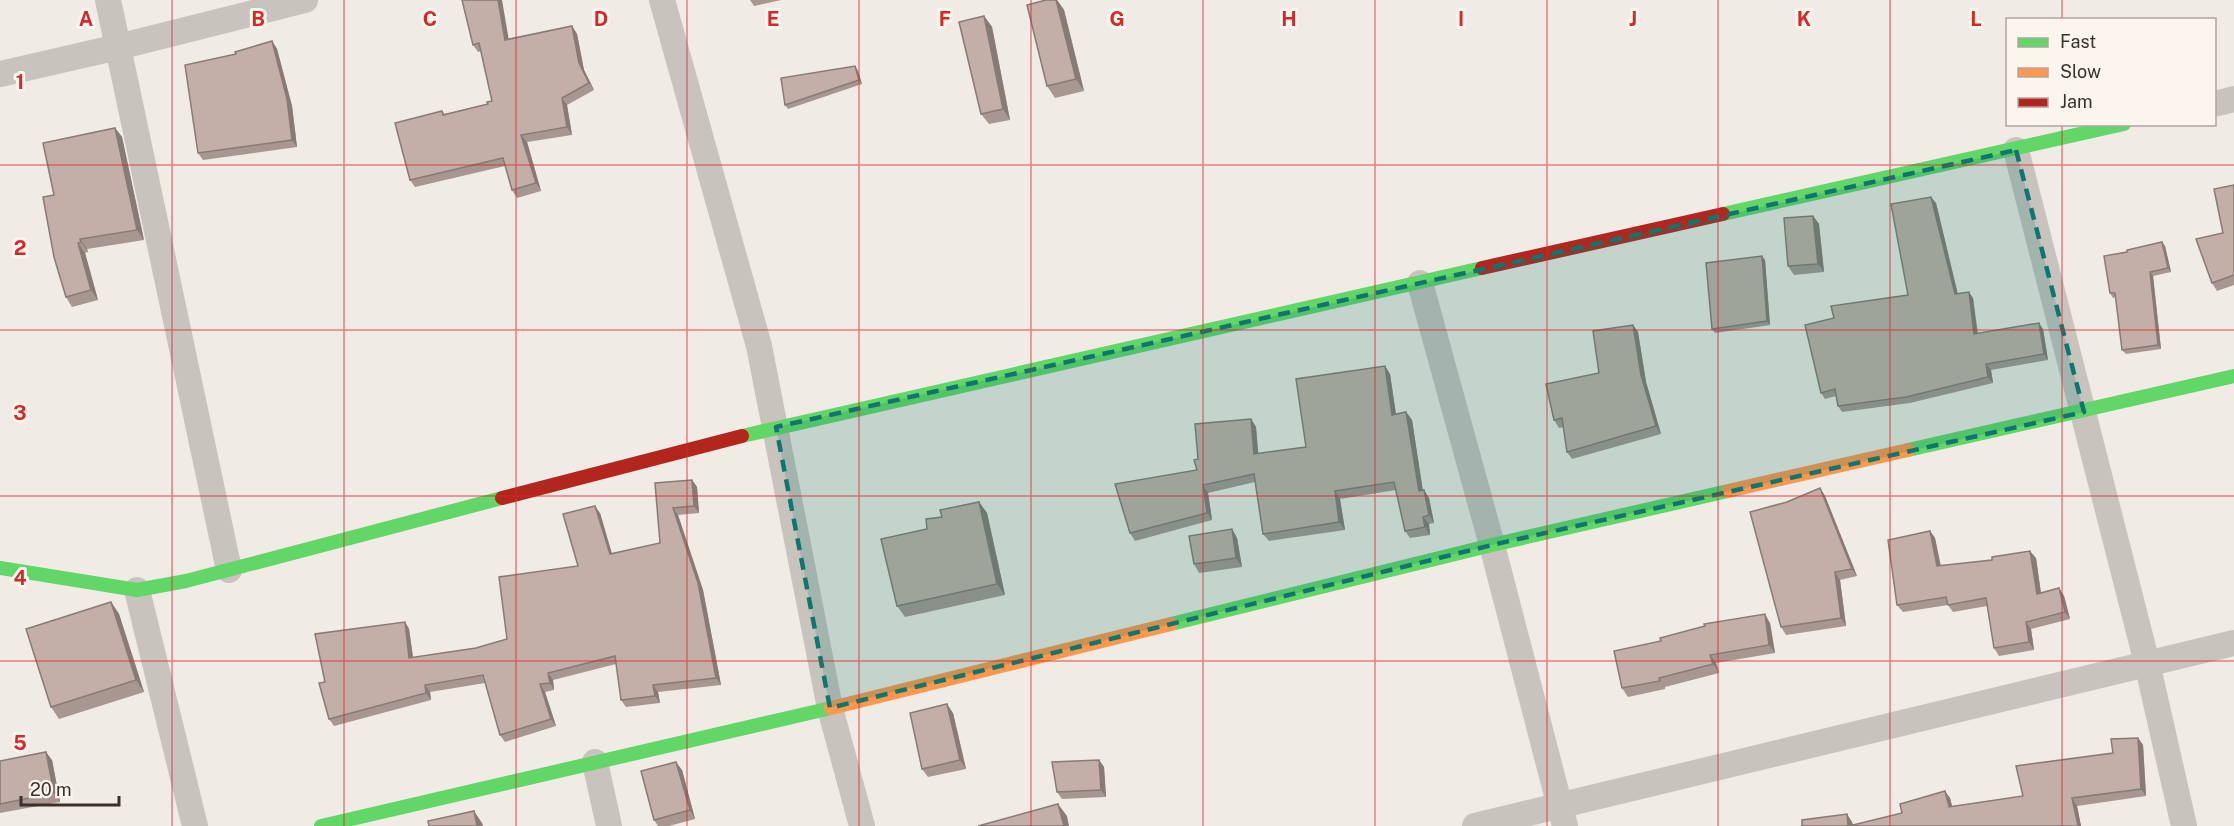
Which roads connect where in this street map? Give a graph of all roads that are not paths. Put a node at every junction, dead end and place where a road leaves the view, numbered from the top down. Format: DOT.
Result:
graph roads {
  1 [pos="108,0"];
  2 [pos="305,0"];
  3 [pos="662,0"];
  4 [pos="118,47"];
  5 [pos="0,74"];
  6 [pos="2234,99"];
  7 [pos="2216,104"];
  8 [pos="2116,126"];
  9 [pos="2016,150"];
  10 [pos="1420,283"];
  11 [pos="2234,376"];
  12 [pos="2084,412"];
  13 [pos="776,427"];
  14 [pos="1492,545"];
  15 [pos="0,568"];
  16 [pos="229,570"];
  17 [pos="137,590"];
  18 [pos="2234,643"];
  19 [pos="2147,663"];
  20 [pos="830,708"];
  21 [pos="595,762"];
  22 [pos="1562,816"];
  23 [pos="195,826"];
  24 [pos="321,826"];
  25 [pos="609,826"];
  26 [pos="862,826"];
  27 [pos="1475,826"];
  28 [pos="2184,826"];
  1 -- 4 [label="street"];
  2 -- 4 [label="street"];
  3 -- 13 [label="street"];
  4 -- 5 [label="street"];
  4 -- 16 [label="street"];
  6 -- 7 [label="street"];
  8 -- 9 [label="street"];
  9 -- 10 [label="street"];
  9 -- 12 [label="street"];
  10 -- 13 [label="street"];
  10 -- 14 [label="street"];
  11 -- 12 [label="street"];
  12 -- 14 [label="street"];
  12 -- 19 [label="street"];
  13 -- 16 [label="street"];
  13 -- 20 [label="street"];
  14 -- 20 [label="street"];
  14 -- 22 [label="street"];
  15 -- 17 [label="street"];
  16 -- 17 [label="street"];
  17 -- 23 [label="street"];
  18 -- 19 [label="street"];
  19 -- 22 [label="street"];
  19 -- 28 [label="street"];
  20 -- 21 [label="street"];
  20 -- 26 [label="street"];
  21 -- 24 [label="street"];
  21 -- 25 [label="street"];
  22 -- 27 [label="street"];
}
